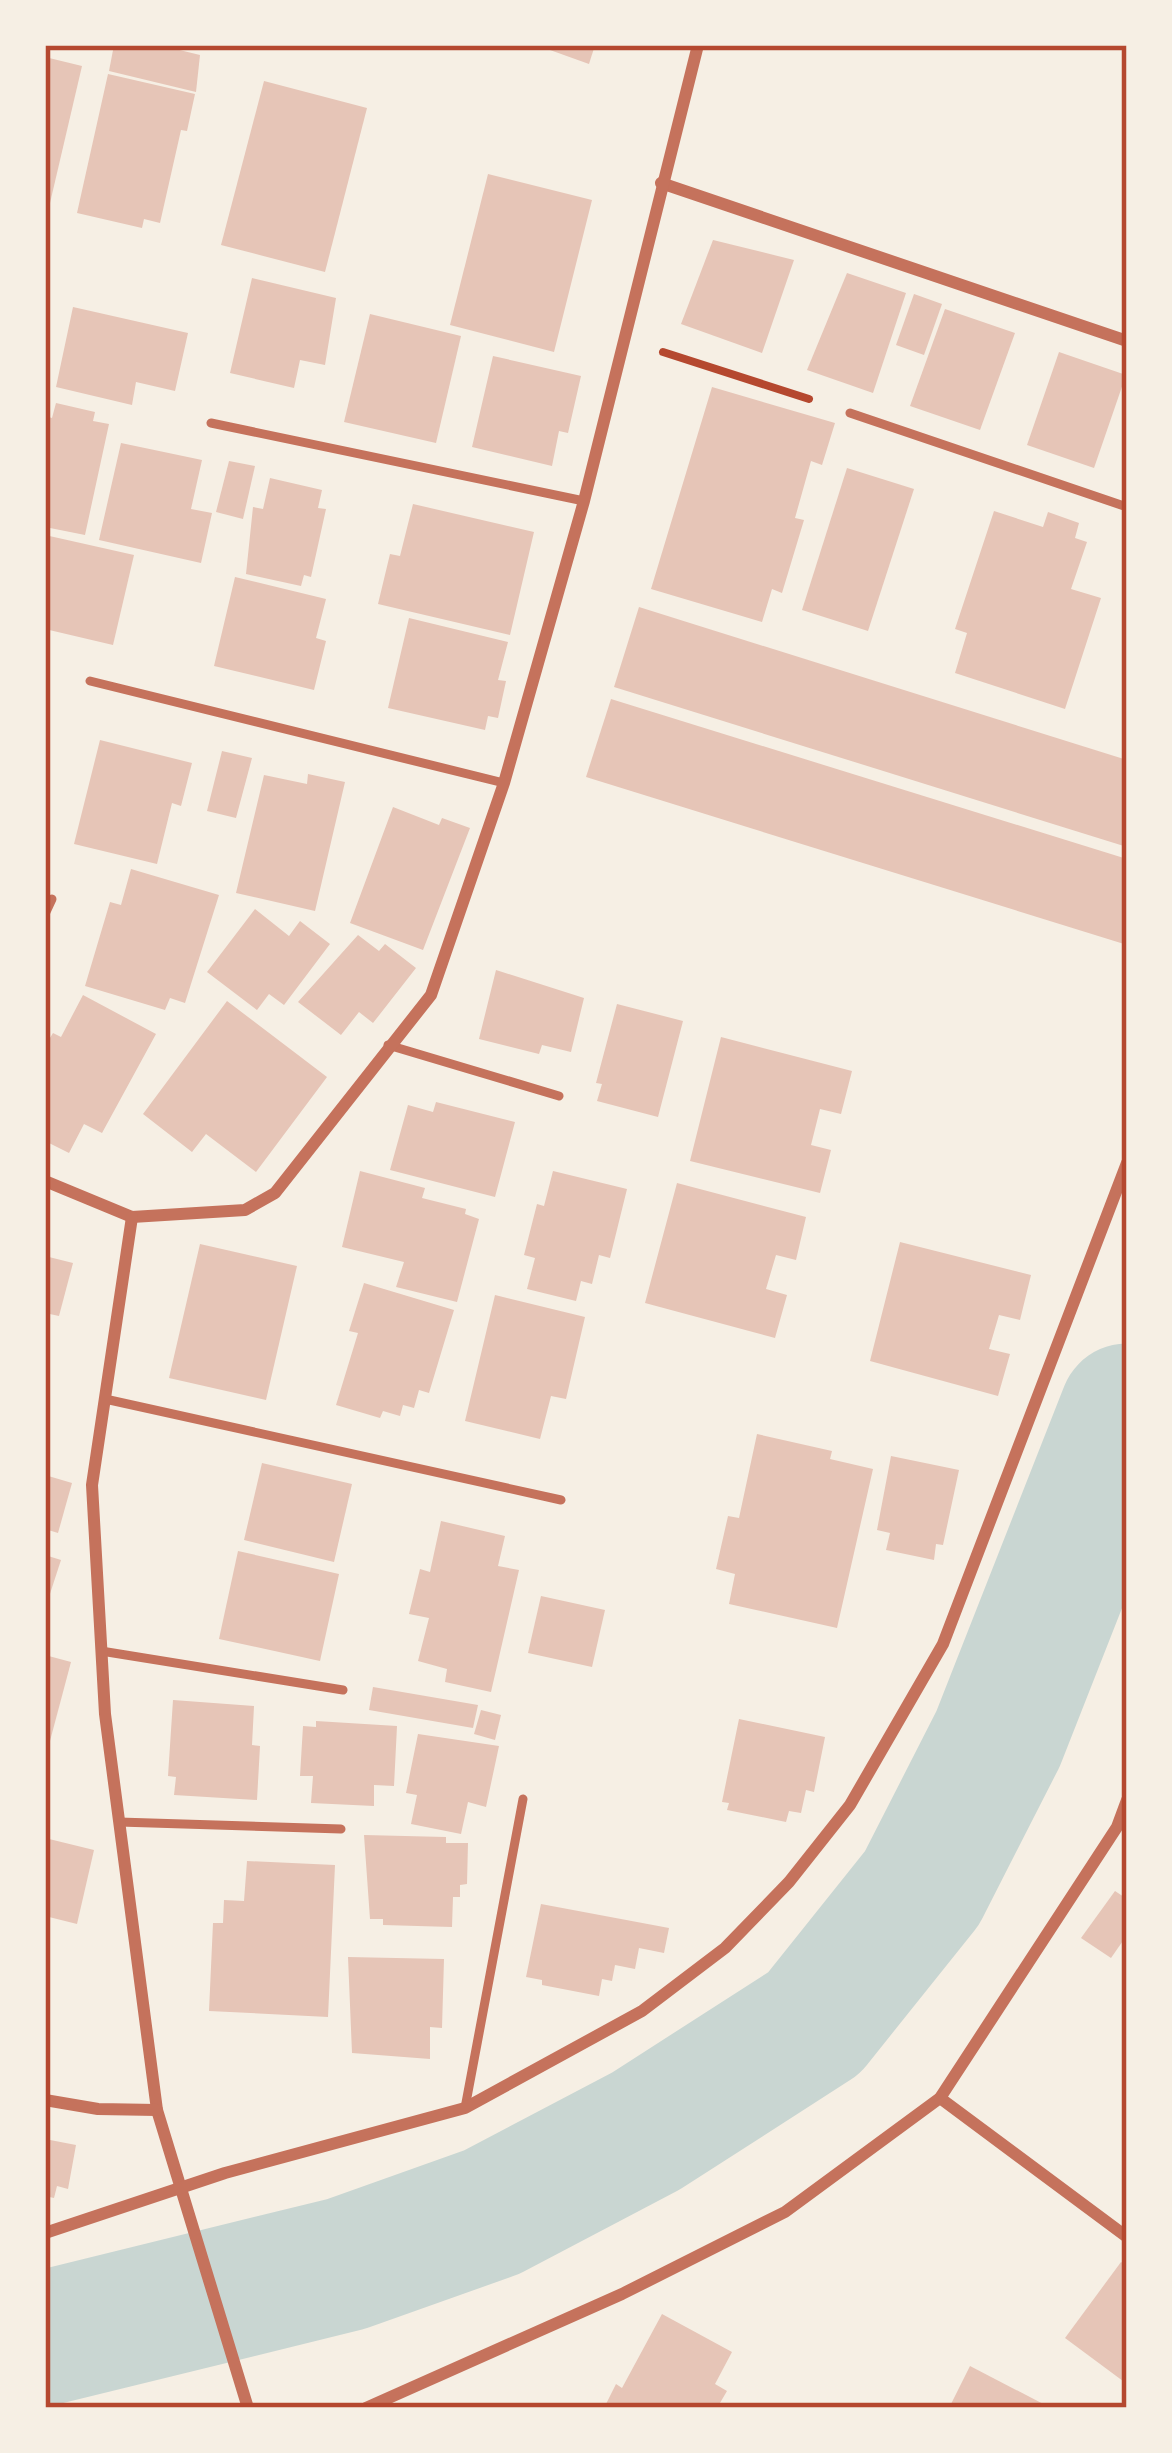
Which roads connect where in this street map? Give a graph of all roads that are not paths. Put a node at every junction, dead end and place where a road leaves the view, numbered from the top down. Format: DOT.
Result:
graph roads {
  1 [pos="698,45"];
  2 [pos="661,183"];
  3 [pos="1127,341"];
  4 [pos="850,413"];
  5 [pos="211,423"];
  6 [pos="584,501"];
  7 [pos="1127,507"];
  8 [pos="90,681"];
  9 [pos="504,783"];
  10 [pos="52,899"];
  11 [pos="45,914"];
  12 [pos="388,1045"];
  13 [pos="559,1096"];
  14 [pos="1127,1163"];
  15 [pos="45,1181"];
  16 [pos="132,1216"];
  17 [pos="105,1399"];
  18 [pos="561,1500"];
  19 [pos="101,1651"];
  20 [pos="343,1690"];
  21 [pos="523,1799"];
  22 [pos="1127,1800"];
  23 [pos="119,1822"];
  24 [pos="341,1828"];
  25 [pos="940,2098"];
  26 [pos="45,2100"];
  27 [pos="465,2108"];
  28 [pos="157,2110"];
  29 [pos="179,2189"];
  30 [pos="45,2233"];
  31 [pos="1127,2237"];
  32 [pos="378,2407"];
  33 [pos="248,2408"];
  1 -- 2 [label="street"];
  2 -- 3 [label="street"];
  2 -- 6 [label="street"];
  4 -- 7 [label="lane"];
  5 -- 6 [label="lane"];
  6 -- 9 [label="street"];
  8 -- 9 [label="lane"];
  9 -- 12 [label="street"];
  10 -- 11 [label="lane"];
  12 -- 13 [label="lane"];
  12 -- 16 [label="street"];
  14 -- 27 [label="street"];
  15 -- 16 [label="street"];
  16 -- 17 [label="street"];
  17 -- 18 [label="lane"];
  17 -- 19 [label="street"];
  19 -- 20 [label="lane"];
  19 -- 23 [label="street"];
  21 -- 27 [label="lane"];
  22 -- 25 [label="street"];
  23 -- 24 [label="lane"];
  23 -- 28 [label="street"];
  25 -- 31 [label="street"];
  25 -- 32 [label="street"];
  26 -- 28 [label="street"];
  27 -- 29 [label="street"];
  28 -- 29 [label="street"];
  29 -- 30 [label="street"];
  29 -- 33 [label="street"];
}
